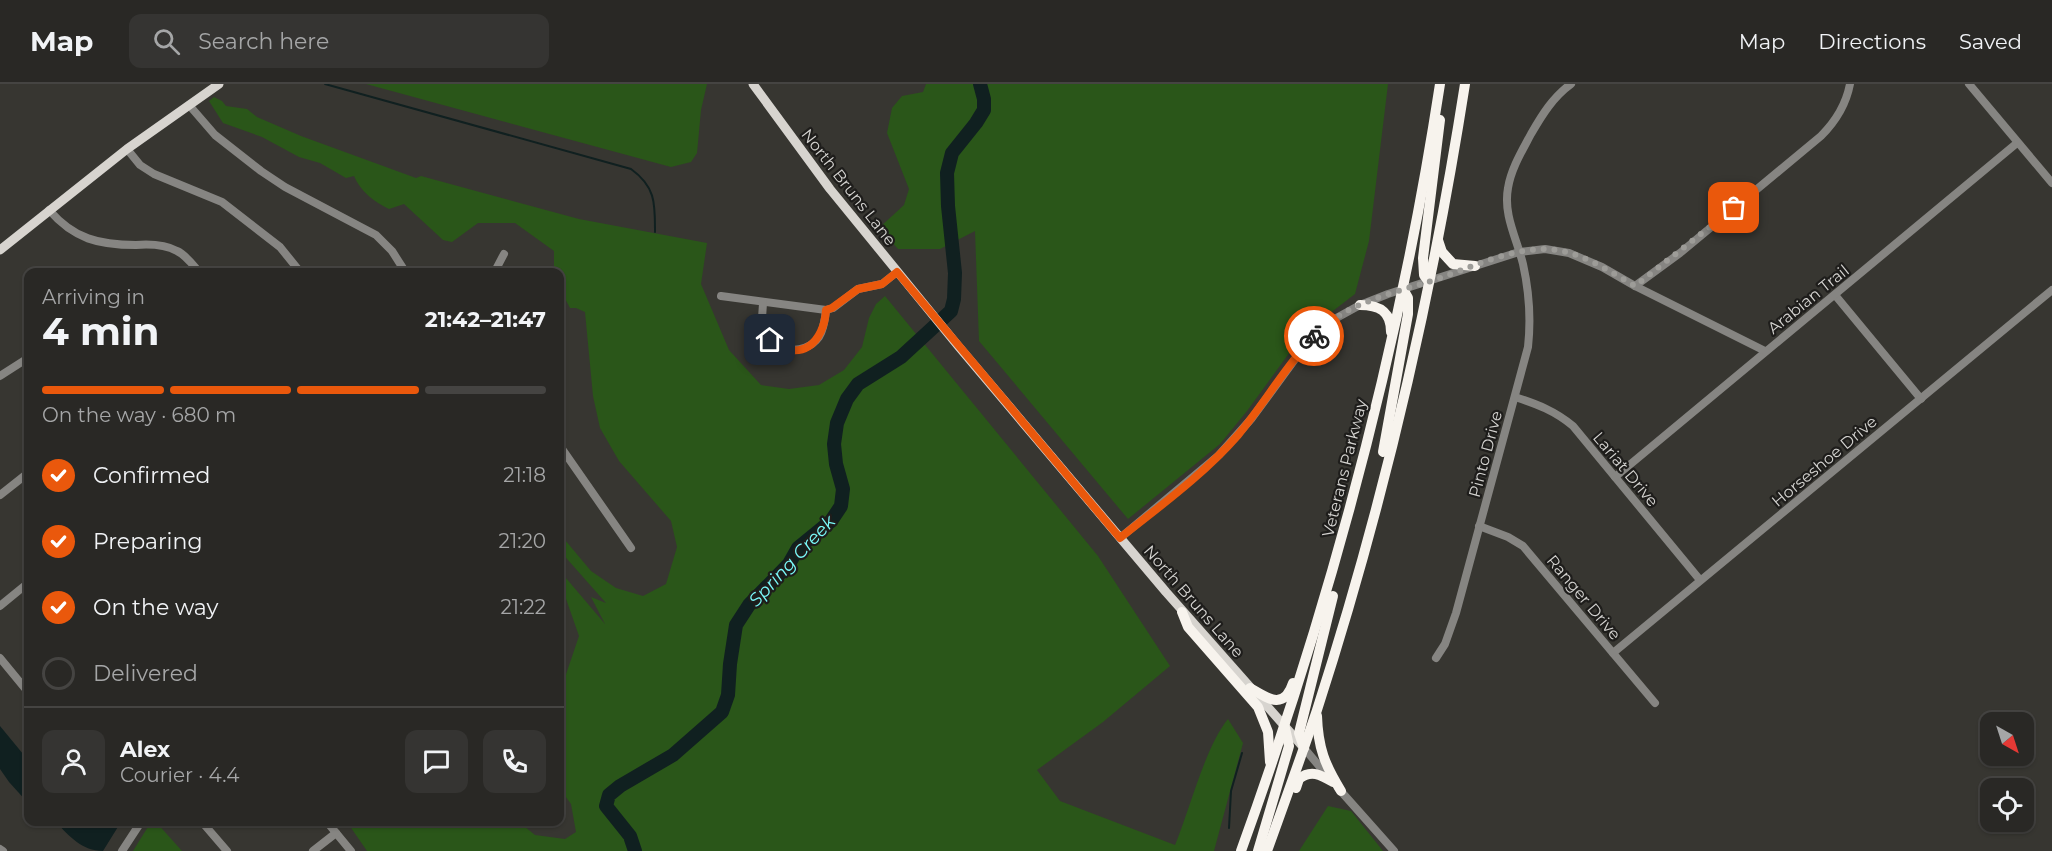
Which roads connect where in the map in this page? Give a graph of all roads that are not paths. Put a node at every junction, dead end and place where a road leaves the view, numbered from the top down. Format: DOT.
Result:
graph roads {
  1 [pos="219,84"];
  2 [pos="753,84"];
  3 [pos="1441,84"];
  4 [pos="1465,84"];
  5 [pos="1571,84"];
  6 [pos="1850,84"];
  7 [pos="1968,84"];
  8 [pos="189,105"];
  9 [pos="2018,142"];
  10 [pos="126,149"];
  11 [pos="2052,183"];
  12 [pos="49,210"];
  13 [pos="1438,240"];
  14 [pos="0,250"];
  15 [pos="1519,252"];
  16 [pos="504,254"];
  17 [pos="1475,266"];
  18 [pos="195,268"];
  19 [pos="297,268"];
  20 [pos="403,268"];
  21 [pos="497,268"];
  22 [pos="897,272"];
  23 [pos="1429,282"];
  24 [pos="1635,286"];
  25 [pos="1403,289"];
  26 [pos="2052,290"];
  27 [pos="1835,295"];
  28 [pos="721,296"];
  29 [pos="763,302"];
  30 [pos="1360,305"];
  31 [pos="826,310"];
  32 [pos="1390,344"];
  33 [pos="1765,351"];
  34 [pos="24,361"];
  35 [pos="0,376"];
  36 [pos="1515,397"];
  37 [pos="1921,399"];
  38 [pos="564,452"];
  39 [pos="24,476"];
  40 [pos="1615,477"];
  41 [pos="0,495"];
  42 [pos="1376,506"];
  43 [pos="1479,526"];
  44 [pos="1120,538"];
  45 [pos="631,548"];
  46 [pos="1339,551"];
  47 [pos="1333,570"];
  48 [pos="1700,580"];
  49 [pos="24,586"];
  50 [pos="0,606"];
  51 [pos="1182,612"];
  52 [pos="1613,653"];
  53 [pos="0,658"];
  54 [pos="1436,658"];
  55 [pos="24,680"];
  56 [pos="1250,688"];
  57 [pos="1655,703"];
  58 [pos="1317,709"];
  59 [pos="1285,728"];
  60 [pos="1304,748"];
  61 [pos="1269,774"];
  62 [pos="1333,782"];
  63 [pos="1341,791"];
  64 [pos="138,826"];
  65 [pos="205,826"];
  66 [pos="331,826"];
  67 [pos="336,832"];
  68 [pos="122,851"];
  69 [pos="227,851"];
  70 [pos="313,851"];
  71 [pos="351,851"];
  72 [pos="1242,851"];
  73 [pos="1258,851"];
  74 [pos="1267,851"];
  75 [pos="1275,851"];
  76 [pos="1394,851"];
  1 -- 8 [label="main road"];
  2 -- 22 [label="main road, North Bruns Lane"];
  3 -- 23 [label="highway"];
  3 -- 25 [label="highway, Veterans Parkway"];
  4 -- 13 [label="highway"];
  5 -- 15 [label="street, Pinto Drive"];
  6 -- 24 [label="street"];
  7 -- 9 [label="street"];
  8 -- 10 [label="main road"];
  8 -- 20 [label="street"];
  9 -- 11 [label="street"];
  9 -- 27 [label="street, Arabian Trail"];
  10 -- 12 [label="main road"];
  10 -- 19 [label="street"];
  12 -- 14 [label="main road"];
  12 -- 18 [label="street"];
  13 -- 17 [label="highway"];
  13 -- 23 [label="highway"];
  15 -- 17 [label="street"];
  15 -- 24 [label="street"];
  15 -- 36 [label="street, Pinto Drive"];
  16 -- 21 [label="street"];
  17 -- 23 [label="street"];
  22 -- 31 [label="street"];
  22 -- 44 [label="main road, North Bruns Lane"];
  23 -- 25 [label="street"];
  23 -- 42 [label="highway"];
  24 -- 33 [label="street"];
  25 -- 30 [label="street"];
  25 -- 32 [label="highway, Veterans Parkway"];
  25 -- 42 [label="highway"];
  26 -- 37 [label="street, Horseshoe Drive"];
  27 -- 33 [label="street, Arabian Trail"];
  27 -- 37 [label="street"];
  28 -- 29 [label="street"];
  29 -- 31 [label="street"];
  29 -- 31 [label="street"];
  30 -- 32 [label="highway"];
  30 -- 44 [label="street"];
  32 -- 46 [label="highway, Veterans Parkway"];
  33 -- 40 [label="street, Arabian Trail"];
  34 -- 35 [label="street"];
  36 -- 40 [label="street, Lariat Drive"];
  36 -- 43 [label="street, Pinto Drive"];
  37 -- 48 [label="street, Horseshoe Drive"];
  38 -- 45 [label="street"];
  39 -- 41 [label="street"];
  40 -- 48 [label="street, Lariat Drive"];
  42 -- 58 [label="highway"];
  43 -- 52 [label="street, Ranger Drive"];
  43 -- 54 [label="street, Pinto Drive"];
  44 -- 51 [label="main road, North Bruns Lane"];
  46 -- 47 [label="highway, Veterans Parkway"];
  46 -- 60 [label="highway"];
  47 -- 56 [label="highway"];
  47 -- 59 [label="highway, Veterans Parkway"];
  48 -- 52 [label="street, Horseshoe Drive"];
  49 -- 50 [label="street"];
  51 -- 56 [label="main road, North Bruns Lane"];
  51 -- 61 [label="highway"];
  52 -- 57 [label="street, Ranger Drive"];
  53 -- 55 [label="street"];
  56 -- 59 [label="main road, North Bruns Lane"];
  58 -- 60 [label="highway"];
  58 -- 63 [label="highway"];
  59 -- 60 [label="main road, North Bruns Lane"];
  59 -- 61 [label="highway, Veterans Parkway"];
  59 -- 73 [label="highway"];
  60 -- 62 [label="street, North Bruns Lane"];
  60 -- 74 [label="highway"];
  61 -- 72 [label="highway, Veterans Parkway"];
  62 -- 63 [label="street, North Bruns Lane"];
  62 -- 75 [label="highway"];
  63 -- 76 [label="street, North Bruns Lane"];
  64 -- 68 [label="street"];
  65 -- 69 [label="street"];
  66 -- 67 [label="street"];
  67 -- 70 [label="street"];
  67 -- 71 [label="street"];
}
